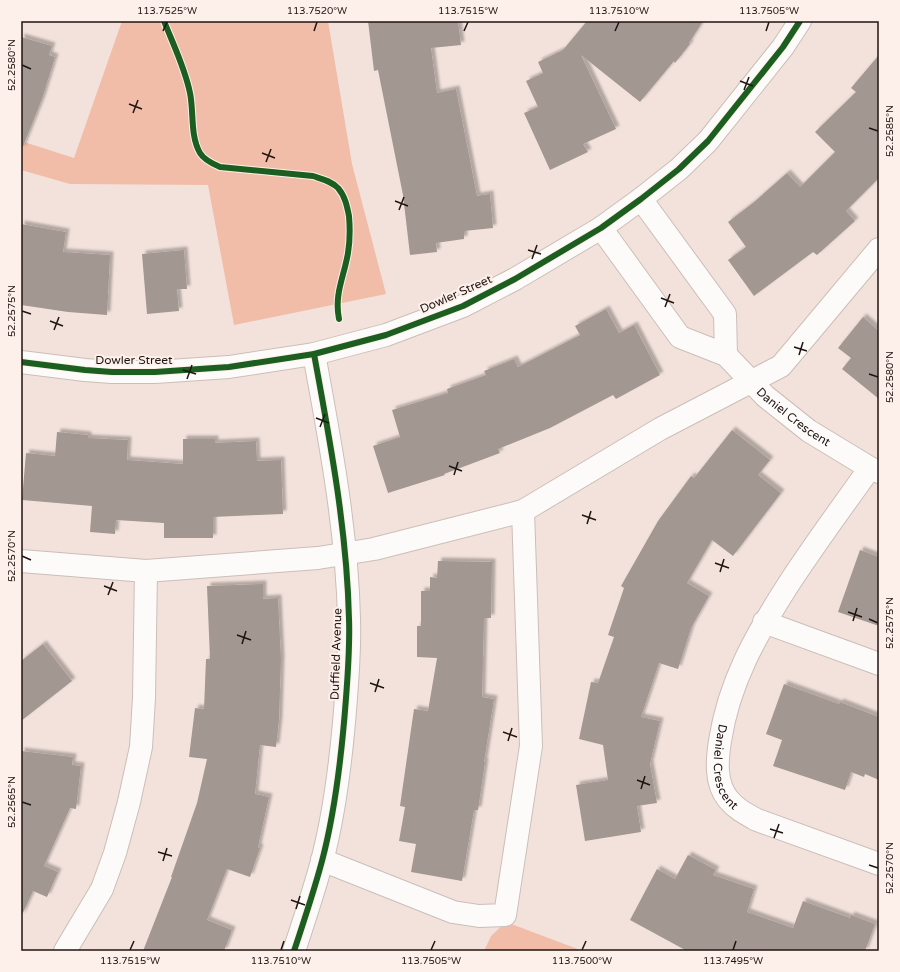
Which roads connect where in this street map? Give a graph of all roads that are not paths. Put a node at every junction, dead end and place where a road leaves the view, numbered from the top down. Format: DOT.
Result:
graph roads {
  1 [pos="800,21"];
  2 [pos="641,199"];
  3 [pos="601,228"];
  4 [pos="879,249"];
  5 [pos="314,354"];
  6 [pos="726,355"];
  7 [pos="21,362"];
  8 [pos="752,382"];
  9 [pos="875,470"];
  10 [pos="523,511"];
  11 [pos="345,554"];
  12 [pos="21,561"];
  13 [pos="146,571"];
  14 [pos="764,622"];
  15 [pos="879,664"];
  16 [pos="322,860"];
  17 [pos="879,864"];
  18 [pos="65,951"];
  19 [pos="294,951"];
  1 -- 2 [label="street, Dowler Street"];
  2 -- 3 [label="street, Dowler Street"];
  2 -- 6 [label="street"];
  3 -- 5 [label="street, Dowler Street"];
  3 -- 6 [label="street, Daniel Crescent"];
  4 -- 8 [label="street"];
  5 -- 7 [label="street, Dowler Street"];
  5 -- 11 [label="street, Duffield Avenue"];
  6 -- 8 [label="street, Daniel Crescent"];
  8 -- 9 [label="street, Daniel Crescent"];
  8 -- 10 [label="street"];
  9 -- 14 [label="street, Daniel Crescent"];
  10 -- 11 [label="street"];
  10 -- 16 [label="street"];
  11 -- 13 [label="street"];
  11 -- 16 [label="street, Duffield Avenue"];
  12 -- 13 [label="street"];
  13 -- 18 [label="street"];
  14 -- 15 [label="street"];
  14 -- 17 [label="street, Daniel Crescent"];
  16 -- 19 [label="street, Duffield Avenue"];
}
